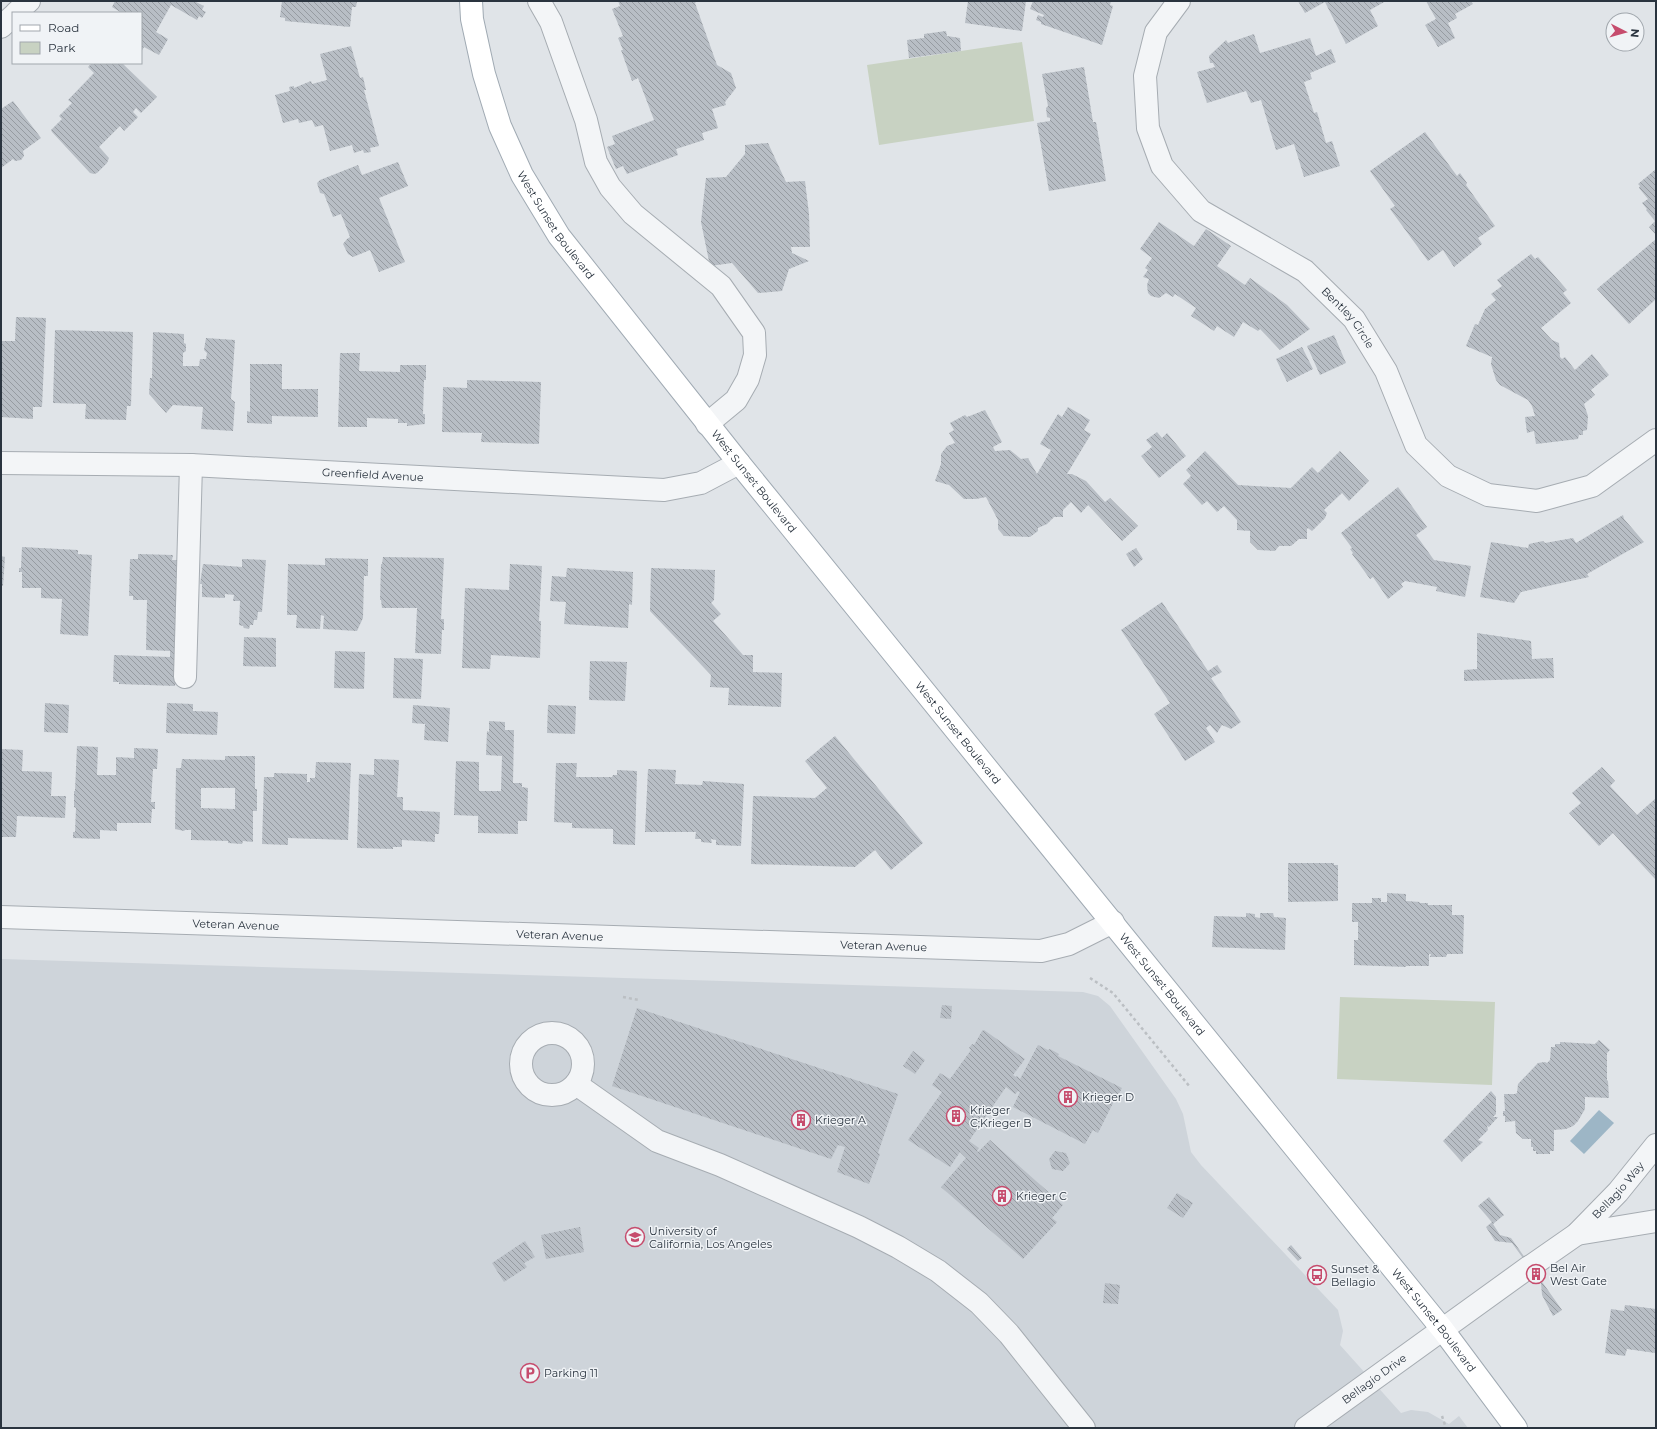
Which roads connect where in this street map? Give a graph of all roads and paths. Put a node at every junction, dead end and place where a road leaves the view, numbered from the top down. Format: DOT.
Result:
graph roads {
  1 [pos="29,1"];
  2 [pos="471,1"];
  3 [pos="539,1"];
  4 [pos="1179,1"];
  5 [pos="17,12"];
  6 [pos="12,17"];
  7 [pos="1,27"];
  8 [pos="707,424"];
  9 [pos="1656,440"];
  10 [pos="1,463"];
  11 [pos="738,463"];
  12 [pos="191,466"];
  13 [pos="185,677"];
  14 [pos="1,917"];
  15 [pos="1113,922"];
  16 [pos="1090,978"];
  17 [pos="623,997"];
  18 [pos="639,1000"];
  19 [pos="576,1084"];
  20 [pos="1190,1087"];
  21 [pos="1656,1145"];
  22 [pos="1656,1221"];
  23 [pos="1578,1234"];
  24 [pos="1443,1330"];
  25 [pos="1442,1416"];
  26 [pos="1084,1428"];
  27 [pos="1306,1428"];
  28 [pos="1446,1428"];
  29 [pos="1516,1428"];
  1 -- 5 [label="street"];
  2 -- 8 [label="main road, West Sunset Boulevard"];
  3 -- 8 [label="street"];
  4 -- 9 [label="street, Bentley Circle"];
  6 -- 7 [label="street"];
  8 -- 11 [label="main road, West Sunset Boulevard"];
  10 -- 12 [label="street, Greenfield Avenue"];
  11 -- 12 [label="street, Greenfield Avenue"];
  11 -- 15 [label="main road, West Sunset Boulevard"];
  12 -- 13 [label="street"];
  14 -- 15 [label="street, Veteran Avenue"];
  15 -- 24 [label="main road, West Sunset Boulevard"];
  16 -- 20 [label="path"];
  17 -- 18 [label="path"];
  19 -- 26 [label="street"];
  21 -- 23 [label="street, Bellagio Way"];
  22 -- 23 [label="street, Bellagio Way"];
  23 -- 24 [label="street, Bellagio Way"];
  24 -- 27 [label="street, Bellagio Drive"];
  24 -- 29 [label="main road, West Sunset Boulevard"];
  25 -- 28 [label="path"];
}
